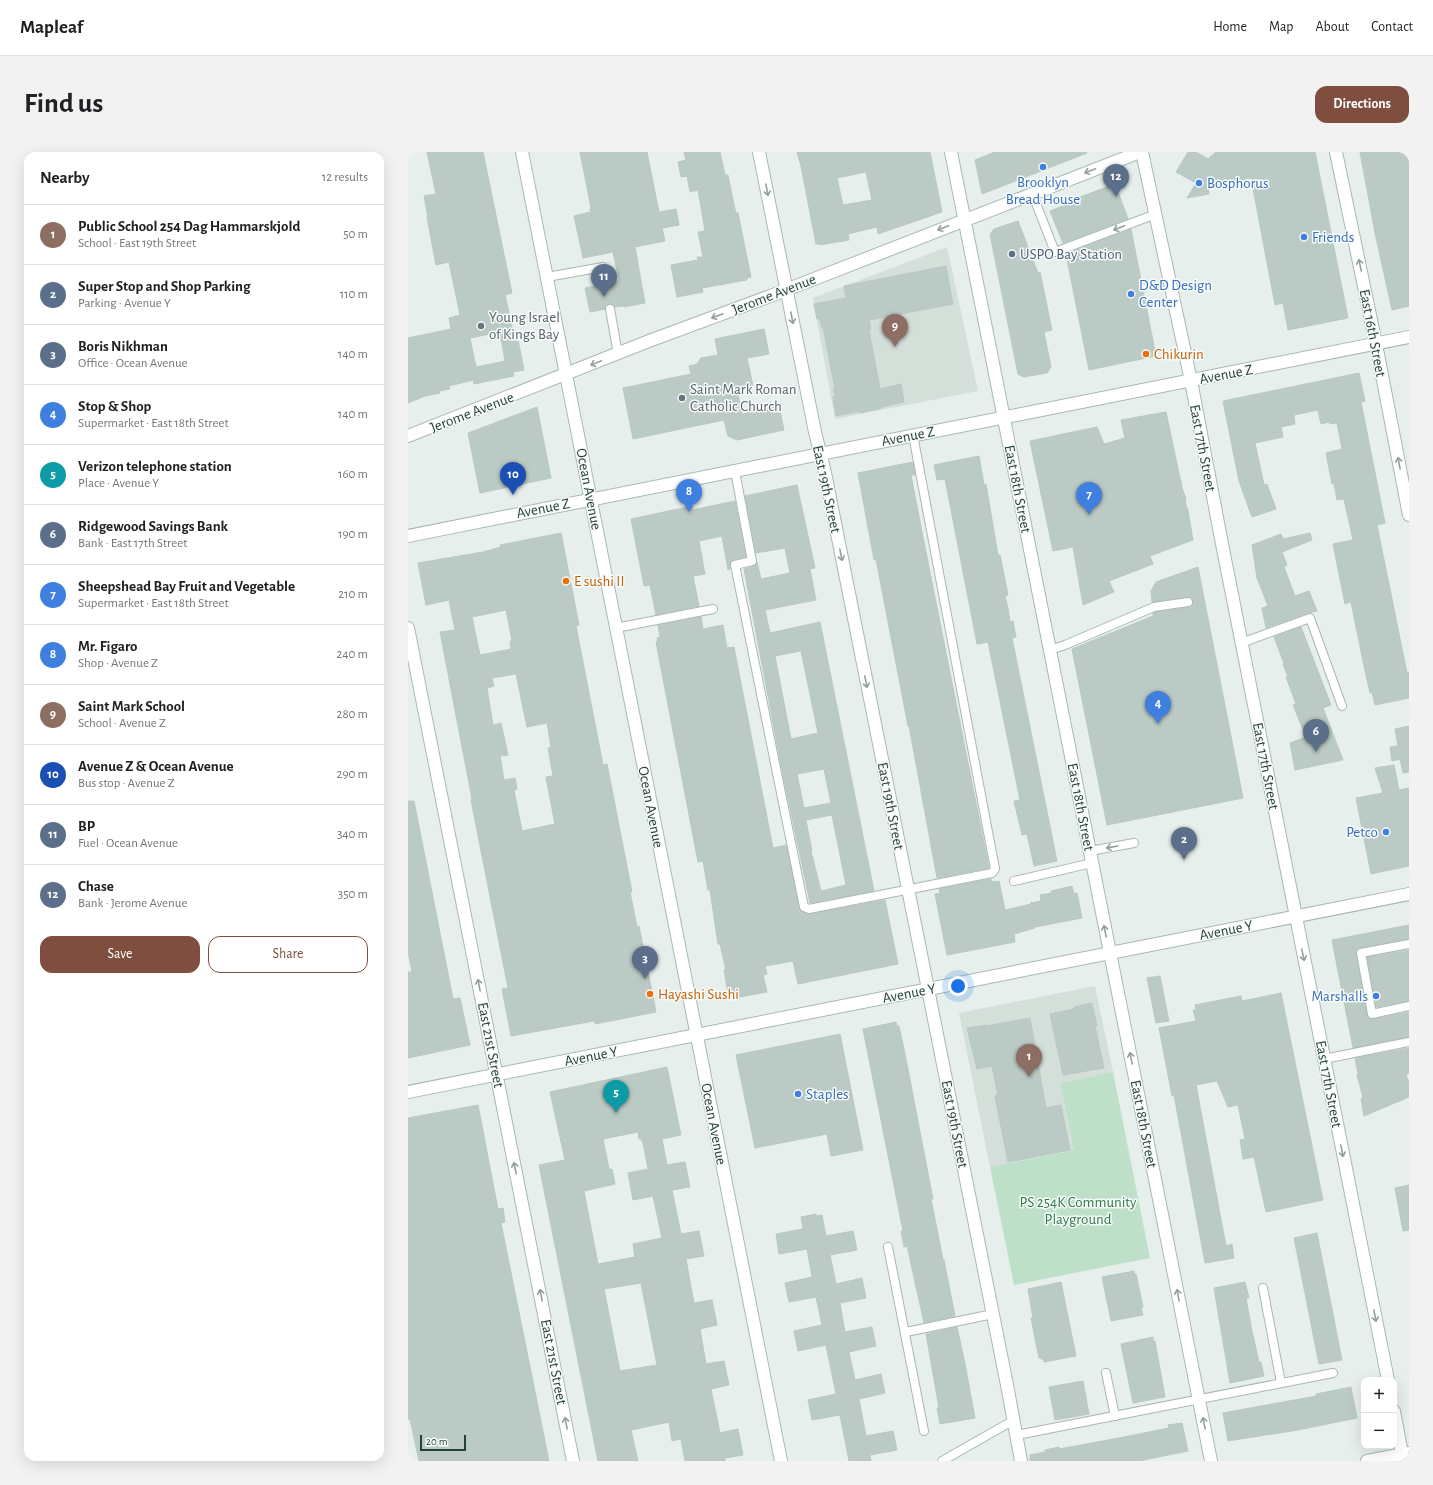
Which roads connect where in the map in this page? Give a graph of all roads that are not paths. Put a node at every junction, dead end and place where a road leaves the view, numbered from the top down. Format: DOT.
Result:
graph roads {
  1 [pos="522,152"];
  2 [pos="759,152"];
  3 [pos="951,152"];
  4 [pos="1141,152"];
  5 [pos="1336,152"];
  6 [pos="1032,193"];
  7 [pos="1156,214"];
  8 [pos="964,220"];
  9 [pos="546,277"];
  10 [pos="606,282"];
  11 [pos="787,290"];
  12 [pos="610,309"];
  13 [pos="1409,337"];
  14 [pos="1376,344"];
  15 [pos="618,354"];
  16 [pos="566,375"];
  17 [pos="1191,381"];
  18 [pos="1004,417"];
  19 [pos="913,435"];
  20 [pos="408,436"];
  21 [pos="820,454"];
  22 [pos="735,471"];
  23 [pos="590,499"];
  24 [pos="1409,515"];
  25 [pos="408,536"];
  26 [pos="1188,602"];
  27 [pos="713,609"];
  28 [pos="408,628"];
  29 [pos="616,628"];
  30 [pos="1241,643"];
  31 [pos="1050,650"];
  32 [pos="1342,706"];
  33 [pos="1134,843"];
  34 [pos="1090,851"];
  35 [pos="1092,863"];
  36 [pos="1014,881"];
  37 [pos="908,890"];
  38 [pos="1409,894"];
  39 [pos="1296,916"];
  40 [pos="1409,944"];
  41 [pos="1110,953"];
  42 [pos="928,989"];
  43 [pos="1409,1006"];
  44 [pos="697,1035"];
  45 [pos="1409,1042"];
  46 [pos="1324,1059"];
  47 [pos="497,1075"];
  48 [pos="408,1092"];
  49 [pos="888,1247"];
  50 [pos="1263,1288"];
  51 [pos="993,1314"];
  52 [pos="906,1332"];
  53 [pos="1106,1373"];
  54 [pos="1333,1373"];
  55 [pos="1387,1377"];
  56 [pos="1281,1383"];
  57 [pos="1199,1399"];
  58 [pos="1395,1413"];
  59 [pos="1115,1416"];
  60 [pos="1014,1420"];
  61 [pos="924,1431"];
  62 [pos="1017,1435"];
  63 [pos="1406,1456"];
  64 [pos="573,1461"];
  65 [pos="781,1461"];
  66 [pos="942,1461"];
  67 [pos="1021,1461"];
  68 [pos="1211,1461"];
  69 [pos="1368,1461"];
  1 -- 9 [label="street, Ocean Avenue"];
  2 -- 11 [label="street, East 19th Street, one-way"];
  3 -- 8 [label="street, East 18th Street"];
  4 -- 6 [label="street, Jerome Avenue, one-way"];
  4 -- 7 [label="street, East 17th Street"];
  14 -- 5 [label="street, East 16th Street, one-way"];
  7 -- 6 [label="lane, one-way"];
  6 -- 8 [label="street, Jerome Avenue"];
  7 -- 17 [label="street, East 17th Street"];
  8 -- 11 [label="street, Jerome Avenue, one-way"];
  8 -- 18 [label="street, East 18th Street"];
  9 -- 10 [label="lane"];
  9 -- 16 [label="street, Ocean Avenue"];
  11 -- 15 [label="street, Jerome Avenue, one-way"];
  11 -- 21 [label="street, East 19th Street, one-way"];
  12 -- 15 [label="lane"];
  13 -- 14 [label="street, Avenue Z"];
  14 -- 17 [label="street, Avenue Z"];
  24 -- 14 [label="street, East 16th Street, one-way"];
  15 -- 16 [label="street, Jerome Avenue, one-way"];
  16 -- 20 [label="street, Jerome Avenue"];
  16 -- 23 [label="street, Ocean Avenue"];
  17 -- 18 [label="street, Avenue Z"];
  17 -- 30 [label="street, East 17th Street"];
  18 -- 19 [label="street, Avenue Z"];
  18 -- 31 [label="street, East 18th Street"];
  19 -- 21 [label="street, Avenue Z"];
  19 -- 37 [label="lane"];
  21 -- 22 [label="street, Avenue Z"];
  21 -- 37 [label="street, East 19th Street, one-way"];
  22 -- 23 [label="street, Avenue Z"];
  22 -- 37 [label="lane"];
  23 -- 25 [label="street, Avenue Z"];
  23 -- 29 [label="street, Ocean Avenue"];
  26 -- 31 [label="lane"];
  27 -- 29 [label="lane"];
  47 -- 28 [label="street, East 21st Street, one-way"];
  29 -- 44 [label="street, Ocean Avenue"];
  30 -- 32 [label="lane"];
  30 -- 39 [label="street, East 17th Street"];
  31 -- 34 [label="street, East 18th Street"];
  33 -- 34 [label="lane, one-way"];
  34 -- 35 [label="street, East 18th Street"];
  35 -- 36 [label="lane"];
  41 -- 35 [label="street, East 18th Street, one-way"];
  37 -- 42 [label="street, East 19th Street"];
  38 -- 39 [label="street, Avenue Y"];
  39 -- 41 [label="street, Avenue Y"];
  39 -- 46 [label="street, East 17th Street, one-way"];
  40 -- 43 [label="lane"];
  41 -- 42 [label="street, Avenue Y"];
  57 -- 41 [label="street, East 18th Street, one-way"];
  42 -- 44 [label="street, Avenue Y"];
  42 -- 51 [label="street, East 19th Street"];
  44 -- 47 [label="street, Avenue Y"];
  44 -- 65 [label="street, Ocean Avenue"];
  45 -- 46 [label="lane"];
  46 -- 55 [label="street, East 17th Street, one-way"];
  47 -- 48 [label="street, Avenue Y"];
  64 -- 47 [label="street, East 21st Street, one-way"];
  49 -- 52 [label="lane"];
  50 -- 56 [label="lane"];
  51 -- 52 [label="lane"];
  51 -- 60 [label="street, East 19th Street"];
  52 -- 61 [label="lane"];
  53 -- 59 [label="lane"];
  54 -- 56 [label="lane"];
  56 -- 57 [label="lane"];
  57 -- 59 [label="lane"];
  68 -- 57 [label="street, East 18th Street, one-way"];
  58 -- 63 [label="street"];
  59 -- 62 [label="lane"];
  60 -- 62 [label="street, East 19th Street"];
  60 -- 66 [label="lane"];
  62 -- 67 [label="street, East 19th Street"];
  63 -- 69 [label="street"];
}
